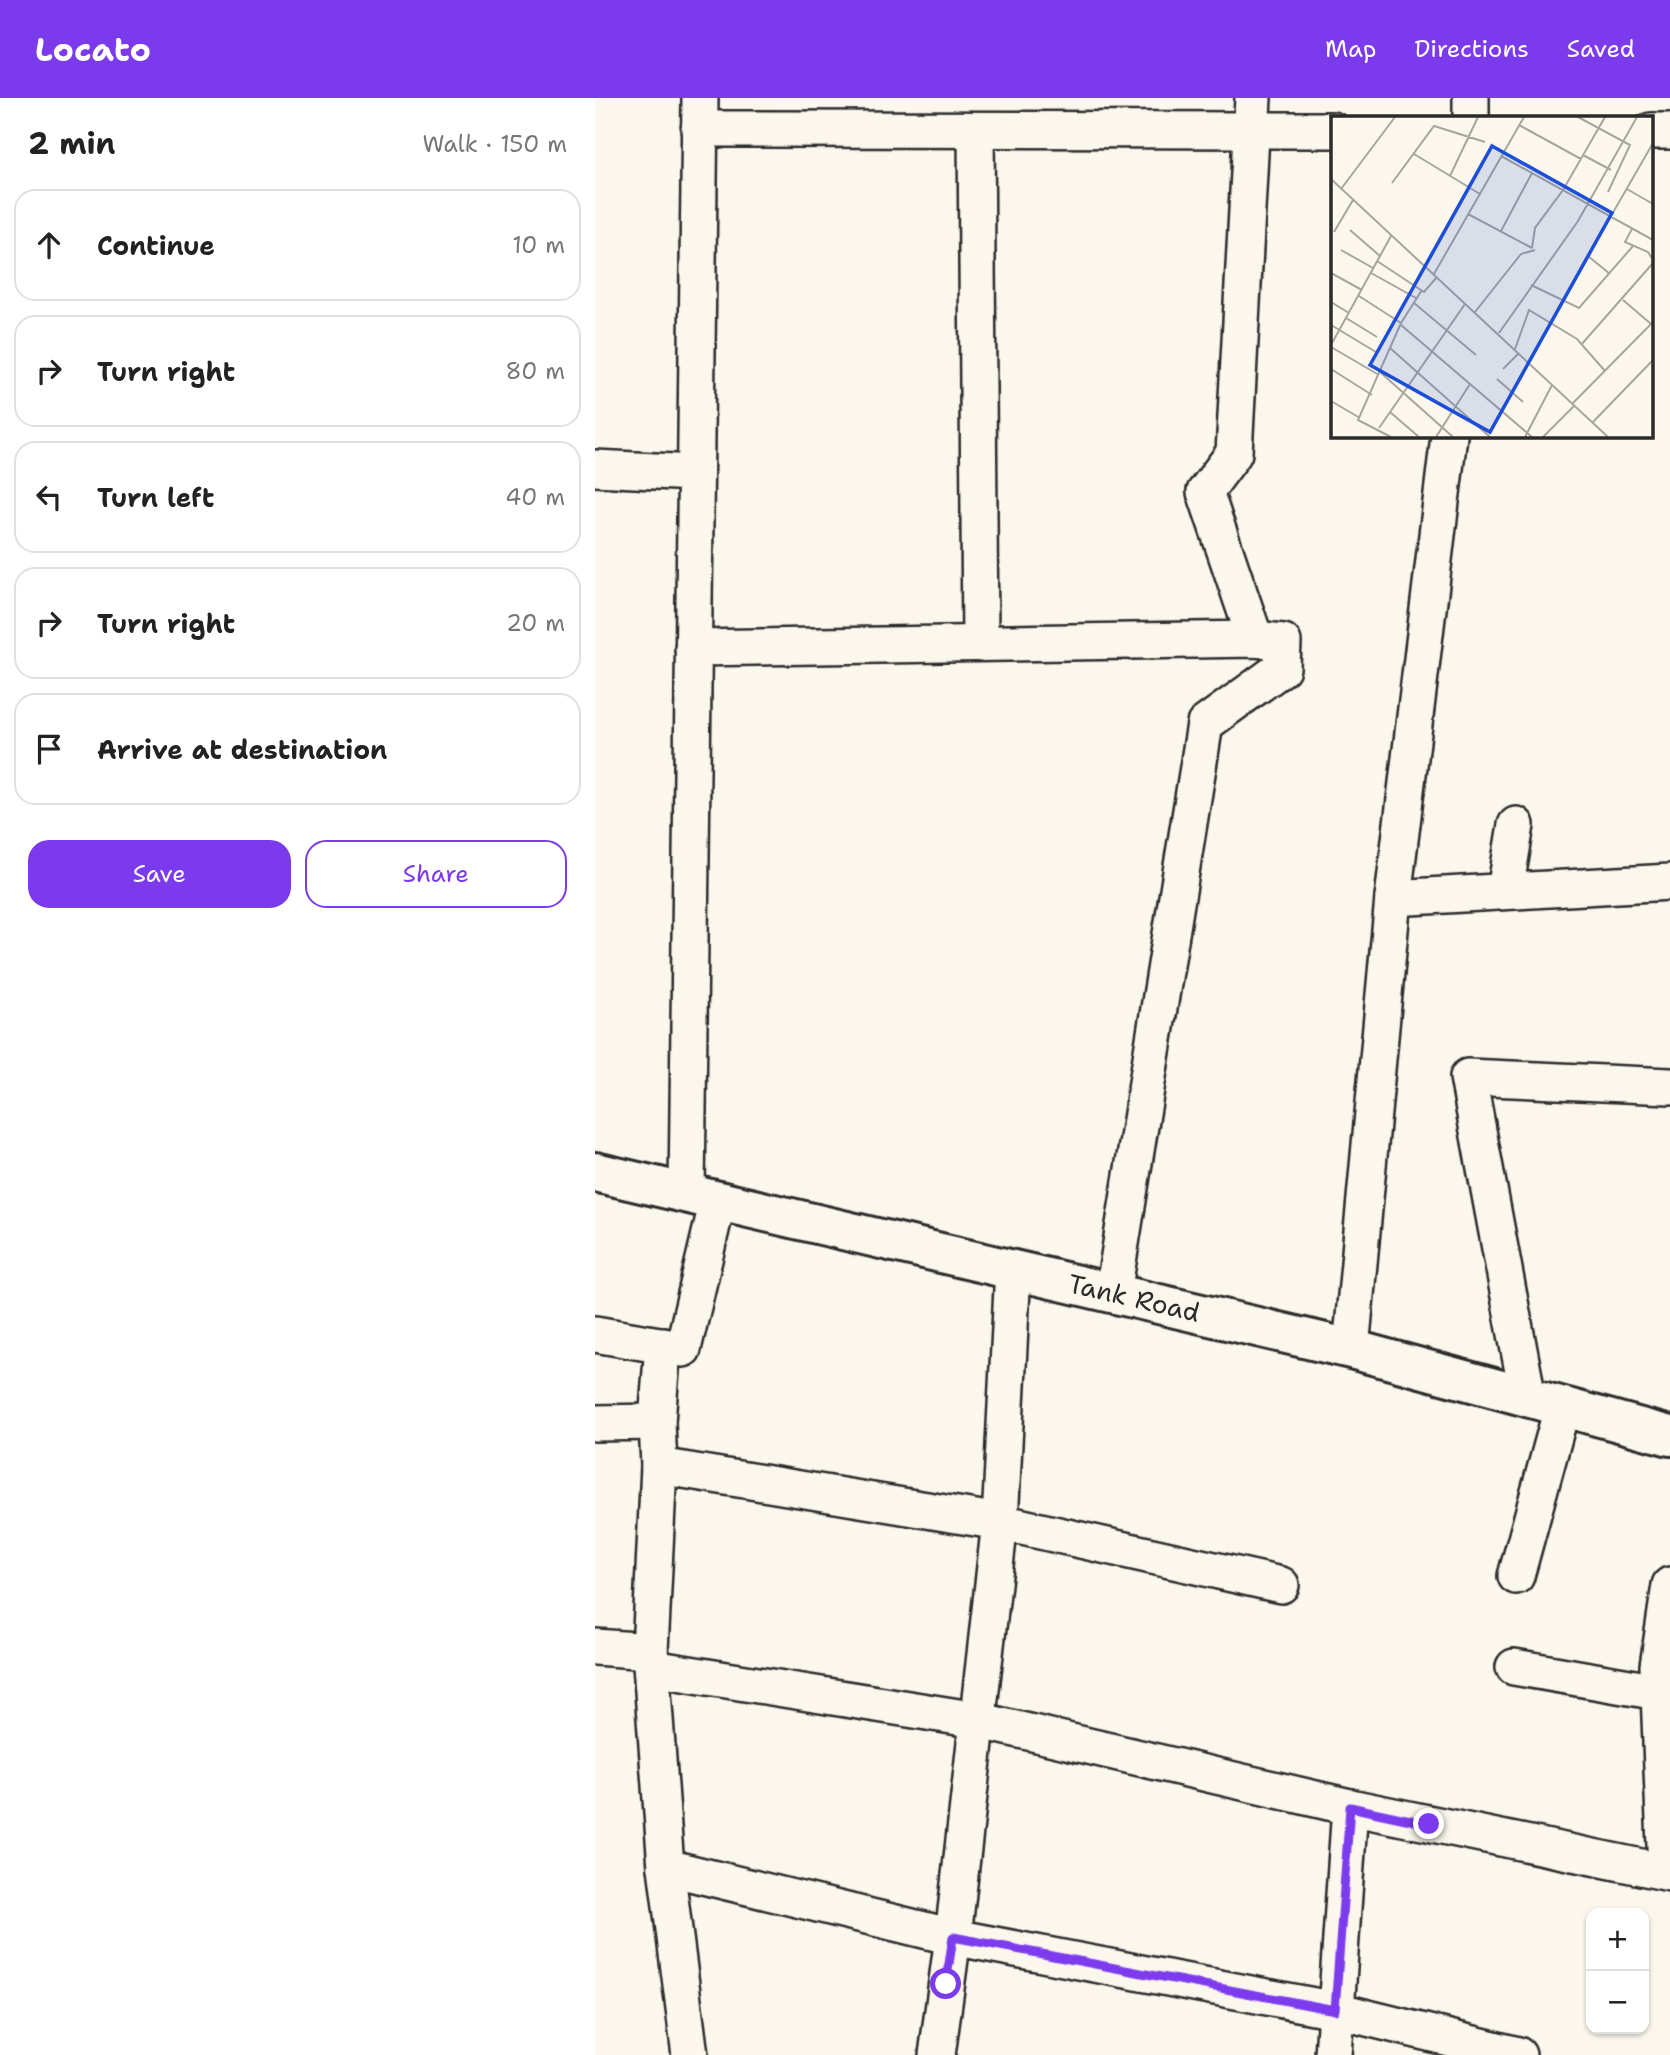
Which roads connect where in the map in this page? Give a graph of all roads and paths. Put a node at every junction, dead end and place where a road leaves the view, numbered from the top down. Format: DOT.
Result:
graph roads {
  1 [pos="1471,98"];
  2 [pos="700,114"];
  3 [pos="1253,114"];
  4 [pos="1471,116"];
  5 [pos="976,130"];
  6 [pos="1331,130"];
  7 [pos="1450,438"];
  8 [pos="595,468"];
  9 [pos="695,473"];
  10 [pos="1255,639"];
  11 [pos="981,643"];
  12 [pos="693,648"];
  13 [pos="1516,825"];
  14 [pos="1670,883"];
  15 [pos="1505,891"];
  16 [pos="1393,898"];
  17 [pos="1670,1086"];
  18 [pos="595,1172"];
  19 [pos="702,1197"];
  20 [pos="1013,1269"];
  21 [pos="1113,1293"];
  22 [pos="595,1334"];
  23 [pos="663,1345"];
  24 [pos="1351,1349"];
  25 [pos="1545,1403"];
  26 [pos="657,1422"];
  27 [pos="595,1423"];
  28 [pos="1670,1436"];
  29 [pos="659,1466"];
  30 [pos="1000,1522"];
  31 [pos="1516,1576"];
  32 [pos="1281,1585"];
  33 [pos="1669,1606"];
  34 [pos="595,1647"];
  35 [pos="651,1660"];
  36 [pos="1514,1667"];
  37 [pos="1664,1692"];
  38 [pos="977,1720"];
  39 [pos="1350,1807"];
  40 [pos="666,1867"];
  41 [pos="1668,1873"];
  42 [pos="953,1937"];
  43 [pos="1335,2010"];
  44 [pos="690,2055"];
  45 [pos="937,2055"];
  46 [pos="1333,2055"];
  47 [pos="1518,2055"];
  1 -- 4 [label="street"];
  2 -- 5 [label="street"];
  2 -- 9 [label="street"];
  3 -- 5 [label="street"];
  3 -- 6 [label="street"];
  3 -- 10 [label="street"];
  5 -- 11 [label="street"];
  7 -- 16 [label="street"];
  8 -- 9 [label="street"];
  9 -- 12 [label="street"];
  10 -- 11 [label="street"];
  10 -- 21 [label="street"];
  11 -- 12 [label="street"];
  12 -- 19 [label="street"];
  13 -- 15 [label="street"];
  14 -- 15 [label="street"];
  15 -- 16 [label="street"];
  16 -- 24 [label="street"];
  17 -- 25 [label="street"];
  18 -- 19 [label="highway, Tank Road"];
  19 -- 20 [label="highway, Tank Road"];
  19 -- 23 [label="street"];
  20 -- 21 [label="highway, Tank Road"];
  20 -- 30 [label="street"];
  21 -- 24 [label="highway, Tank Road"];
  22 -- 23 [label="street"];
  23 -- 26 [label="street"];
  24 -- 25 [label="highway, Tank Road"];
  25 -- 28 [label="highway, Tank Road"];
  25 -- 31 [label="street"];
  26 -- 27 [label="street"];
  26 -- 29 [label="street"];
  29 -- 30 [label="street"];
  29 -- 35 [label="street"];
  30 -- 32 [label="street"];
  30 -- 38 [label="street"];
  33 -- 37 [label="street"];
  34 -- 35 [label="street"];
  35 -- 38 [label="street"];
  35 -- 40 [label="street"];
  36 -- 37 [label="street"];
  37 -- 41 [label="street"];
  38 -- 39 [label="street"];
  38 -- 42 [label="street"];
  39 -- 41 [label="street"];
  39 -- 43 [label="street"];
  40 -- 42 [label="street"];
  40 -- 44 [label="street"];
  42 -- 43 [label="street"];
  42 -- 45 [label="street"];
  43 -- 46 [label="street"];
  43 -- 47 [label="street"];
}
